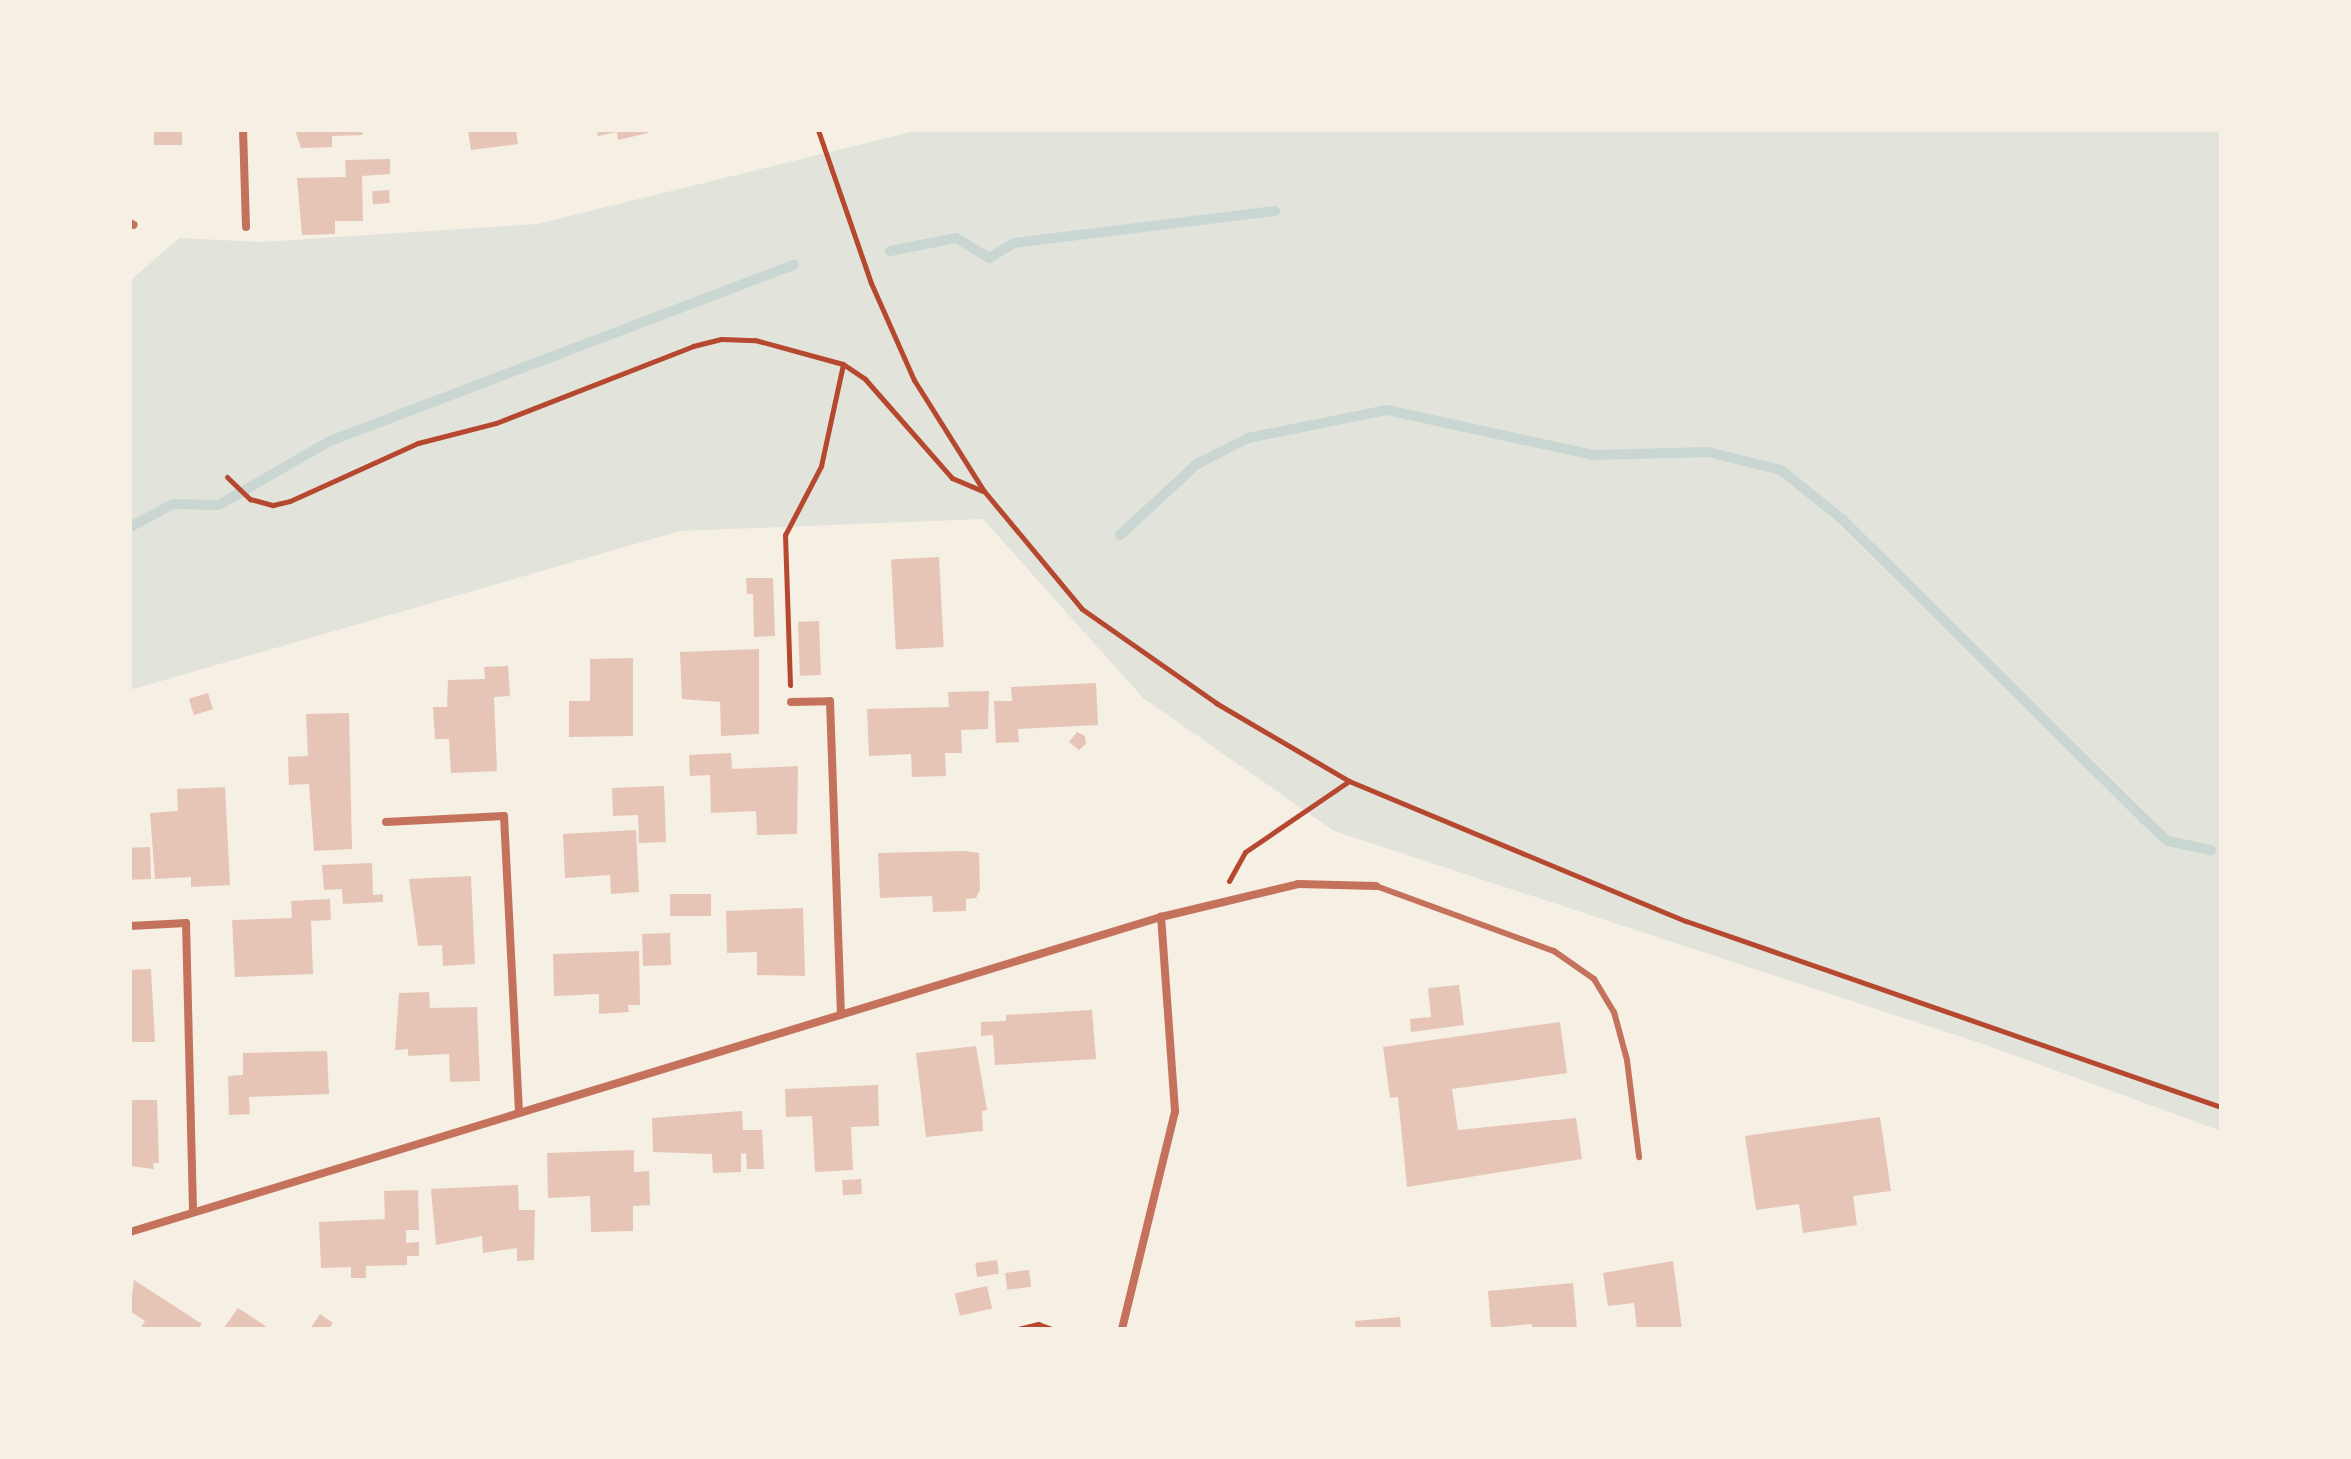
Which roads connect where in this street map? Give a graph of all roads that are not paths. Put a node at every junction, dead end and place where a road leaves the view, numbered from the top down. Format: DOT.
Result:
graph roads {
  1 [pos="243,130"];
  2 [pos="246,227"];
  3 [pos="791,702"];
  4 [pos="386,822"];
  5 [pos="1376,886"];
  6 [pos="1161,917"];
  7 [pos="130,926"];
  8 [pos="841,1015"];
  9 [pos="519,1113"];
  10 [pos="1639,1157"];
  11 [pos="193,1211"];
  12 [pos="130,1232"];
  13 [pos="1122,1329"];
  1 -- 2 [label="street"];
  3 -- 8 [label="street"];
  4 -- 9 [label="street"];
  5 -- 6 [label="street"];
  5 -- 10 [label="lane"];
  6 -- 8 [label="street"];
  6 -- 13 [label="street"];
  7 -- 11 [label="street"];
  8 -- 9 [label="street"];
  9 -- 11 [label="street"];
  11 -- 12 [label="street"];
}
